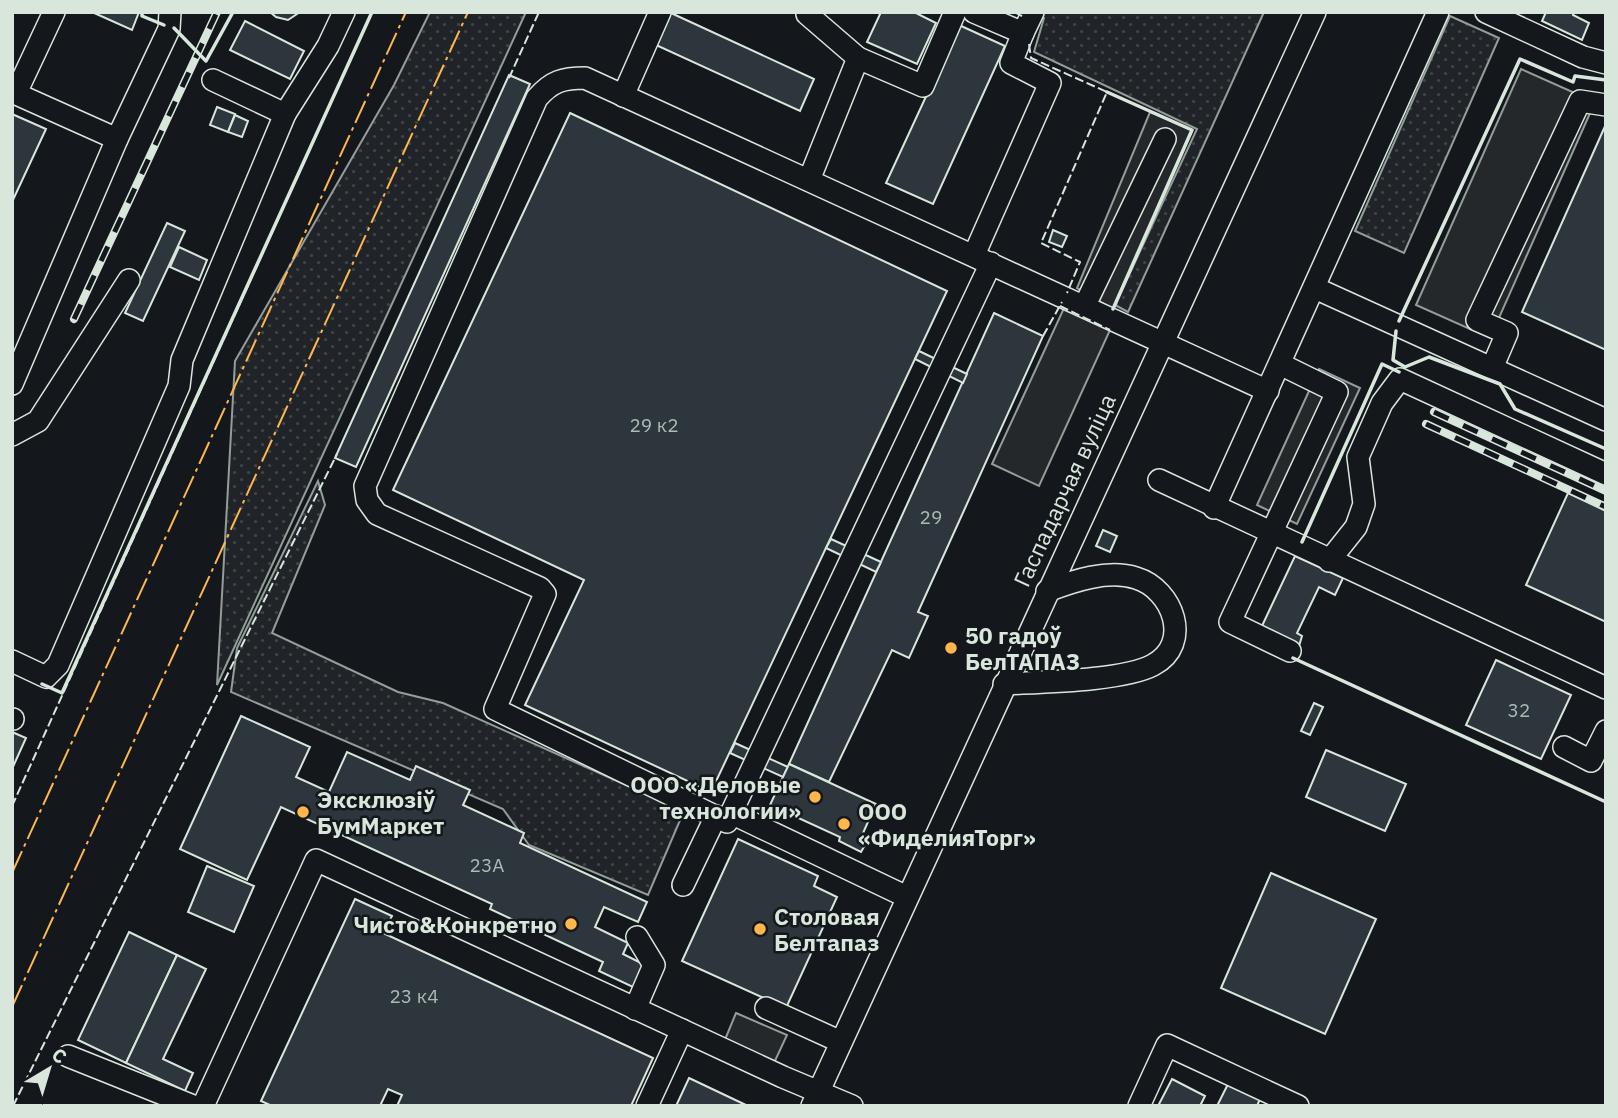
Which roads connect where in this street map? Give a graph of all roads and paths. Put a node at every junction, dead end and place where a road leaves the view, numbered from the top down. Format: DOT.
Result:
graph roads {
  1 [pos="54,12"];
  2 [pos="170,12"];
  3 [pos="344,12"];
  4 [pos="660,12"];
  5 [pos="955,12"];
  6 [pos="974,12"];
  7 [pos="1032,12"];
  8 [pos="1315,12"];
  9 [pos="1438,12"];
  10 [pos="1486,12"];
  11 [pos="806,13"];
  12 [pos="1023,33"];
  13 [pos="858,58"];
  14 [pos="1606,63"];
  15 [pos="213,80"];
  16 [pos="14,92"];
  17 [pos="623,96"];
  18 [pos="1606,105"];
  19 [pos="285,114"];
  20 [pos="117,139"];
  21 [pos="1165,139"];
  22 [pos="809,180"];
  23 [pos="983,259"];
  24 [pos="129,280"];
  25 [pos="1315,288"];
  26 [pos="1085,305"];
  27 [pos="1162,341"];
  28 [pos="1280,364"];
  29 [pos="1492,368"];
  30 [pos="12,384"];
  31 [pos="1268,391"];
  32 [pos="1606,420"];
  33 [pos="12,435"];
  34 [pos="1606,474"];
  35 [pos="1159,480"];
  36 [pos="1214,508"];
  37 [pos="1269,533"];
  38 [pos="1329,561"];
  39 [pos="1047,591"];
  40 [pos="1290,651"];
  41 [pos="12,661"];
  42 [pos="1004,684"];
  43 [pos="1606,688"];
  44 [pos="1606,731"];
  45 [pos="1564,747"];
  46 [pos="724,814"];
  47 [pos="683,885"];
  48 [pos="907,897"];
  49 [pos="636,937"];
  50 [pos="766,1008"];
  51 [pos="635,1009"];
  52 [pos="682,1030"];
  53 [pos="841,1042"];
  54 [pos="68,1056"];
  55 [pos="815,1099"];
  56 [pos="192,1106"];
  57 [pos="203,1106"];
  58 [pos="647,1106"];
  59 [pos="852,1106"];
  60 [pos="1139,1106"];
  61 [pos="1298,1106"];
  1 -- 16 [label="street"];
  2 -- 20 [label="street"];
  3 -- 19 [label="street"];
  4 -- 17 [label="street"];
  5 -- 13 [label="street"];
  6 -- 12 [label="street"];
  7 -- 12 [label="street"];
  8 -- 27 [label="street, Гаспадарчая вуліца"];
  9 -- 25 [label="street"];
  10 -- 14 [label="street"];
  11 -- 13 [label="street"];
  12 -- 23 [label="street"];
  13 -- 22 [label="street"];
  15 -- 19 [label="street"];
  16 -- 20 [label="street"];
  17 -- 22 [label="street"];
  17 -- 46 [label="street"];
  18 -- 29 [label="street"];
  19 -- 41 [label="street"];
  20 -- 30 [label="street"];
  21 -- 26 [label="street"];
  22 -- 23 [label="street"];
  23 -- 26 [label="street"];
  23 -- 46 [label="street"];
  24 -- 33 [label="street"];
  25 -- 28 [label="street"];
  25 -- 29 [label="street"];
  26 -- 27 [label="street"];
  27 -- 31 [label="street"];
  27 -- 39 [label="street, Гаспадарчая вуліца"];
  28 -- 31 [label="street"];
  28 -- 37 [label="street"];
  29 -- 32 [label="street"];
  31 -- 36 [label="street"];
  34 -- 38 [label="street"];
  35 -- 36 [label="street"];
  36 -- 37 [label="street"];
  37 -- 38 [label="street"];
  37 -- 40 [label="street"];
  38 -- 43 [label="street"];
  39 -- 42 [label="street, Гаспадарчая вуліца"];
  39 -- 42 [label="street"];
  42 -- 48 [label="street, Гаспадарчая вуліца"];
  44 -- 45 [label="street"];
  46 -- 47 [label="street"];
  46 -- 48 [label="street"];
  48 -- 53 [label="street, Гаспадарчая вуліца"];
  49 -- 51 [label="street"];
  50 -- 53 [label="street"];
  51 -- 52 [label="street"];
  51 -- 57 [label="street"];
  52 -- 55 [label="street"];
  52 -- 58 [label="street"];
  53 -- 55 [label="street, Гаспадарчая вуліца"];
  54 -- 56 [label="street"];
  55 -- 59 [label="street"];
  60 -- 61 [label="street"];
}
